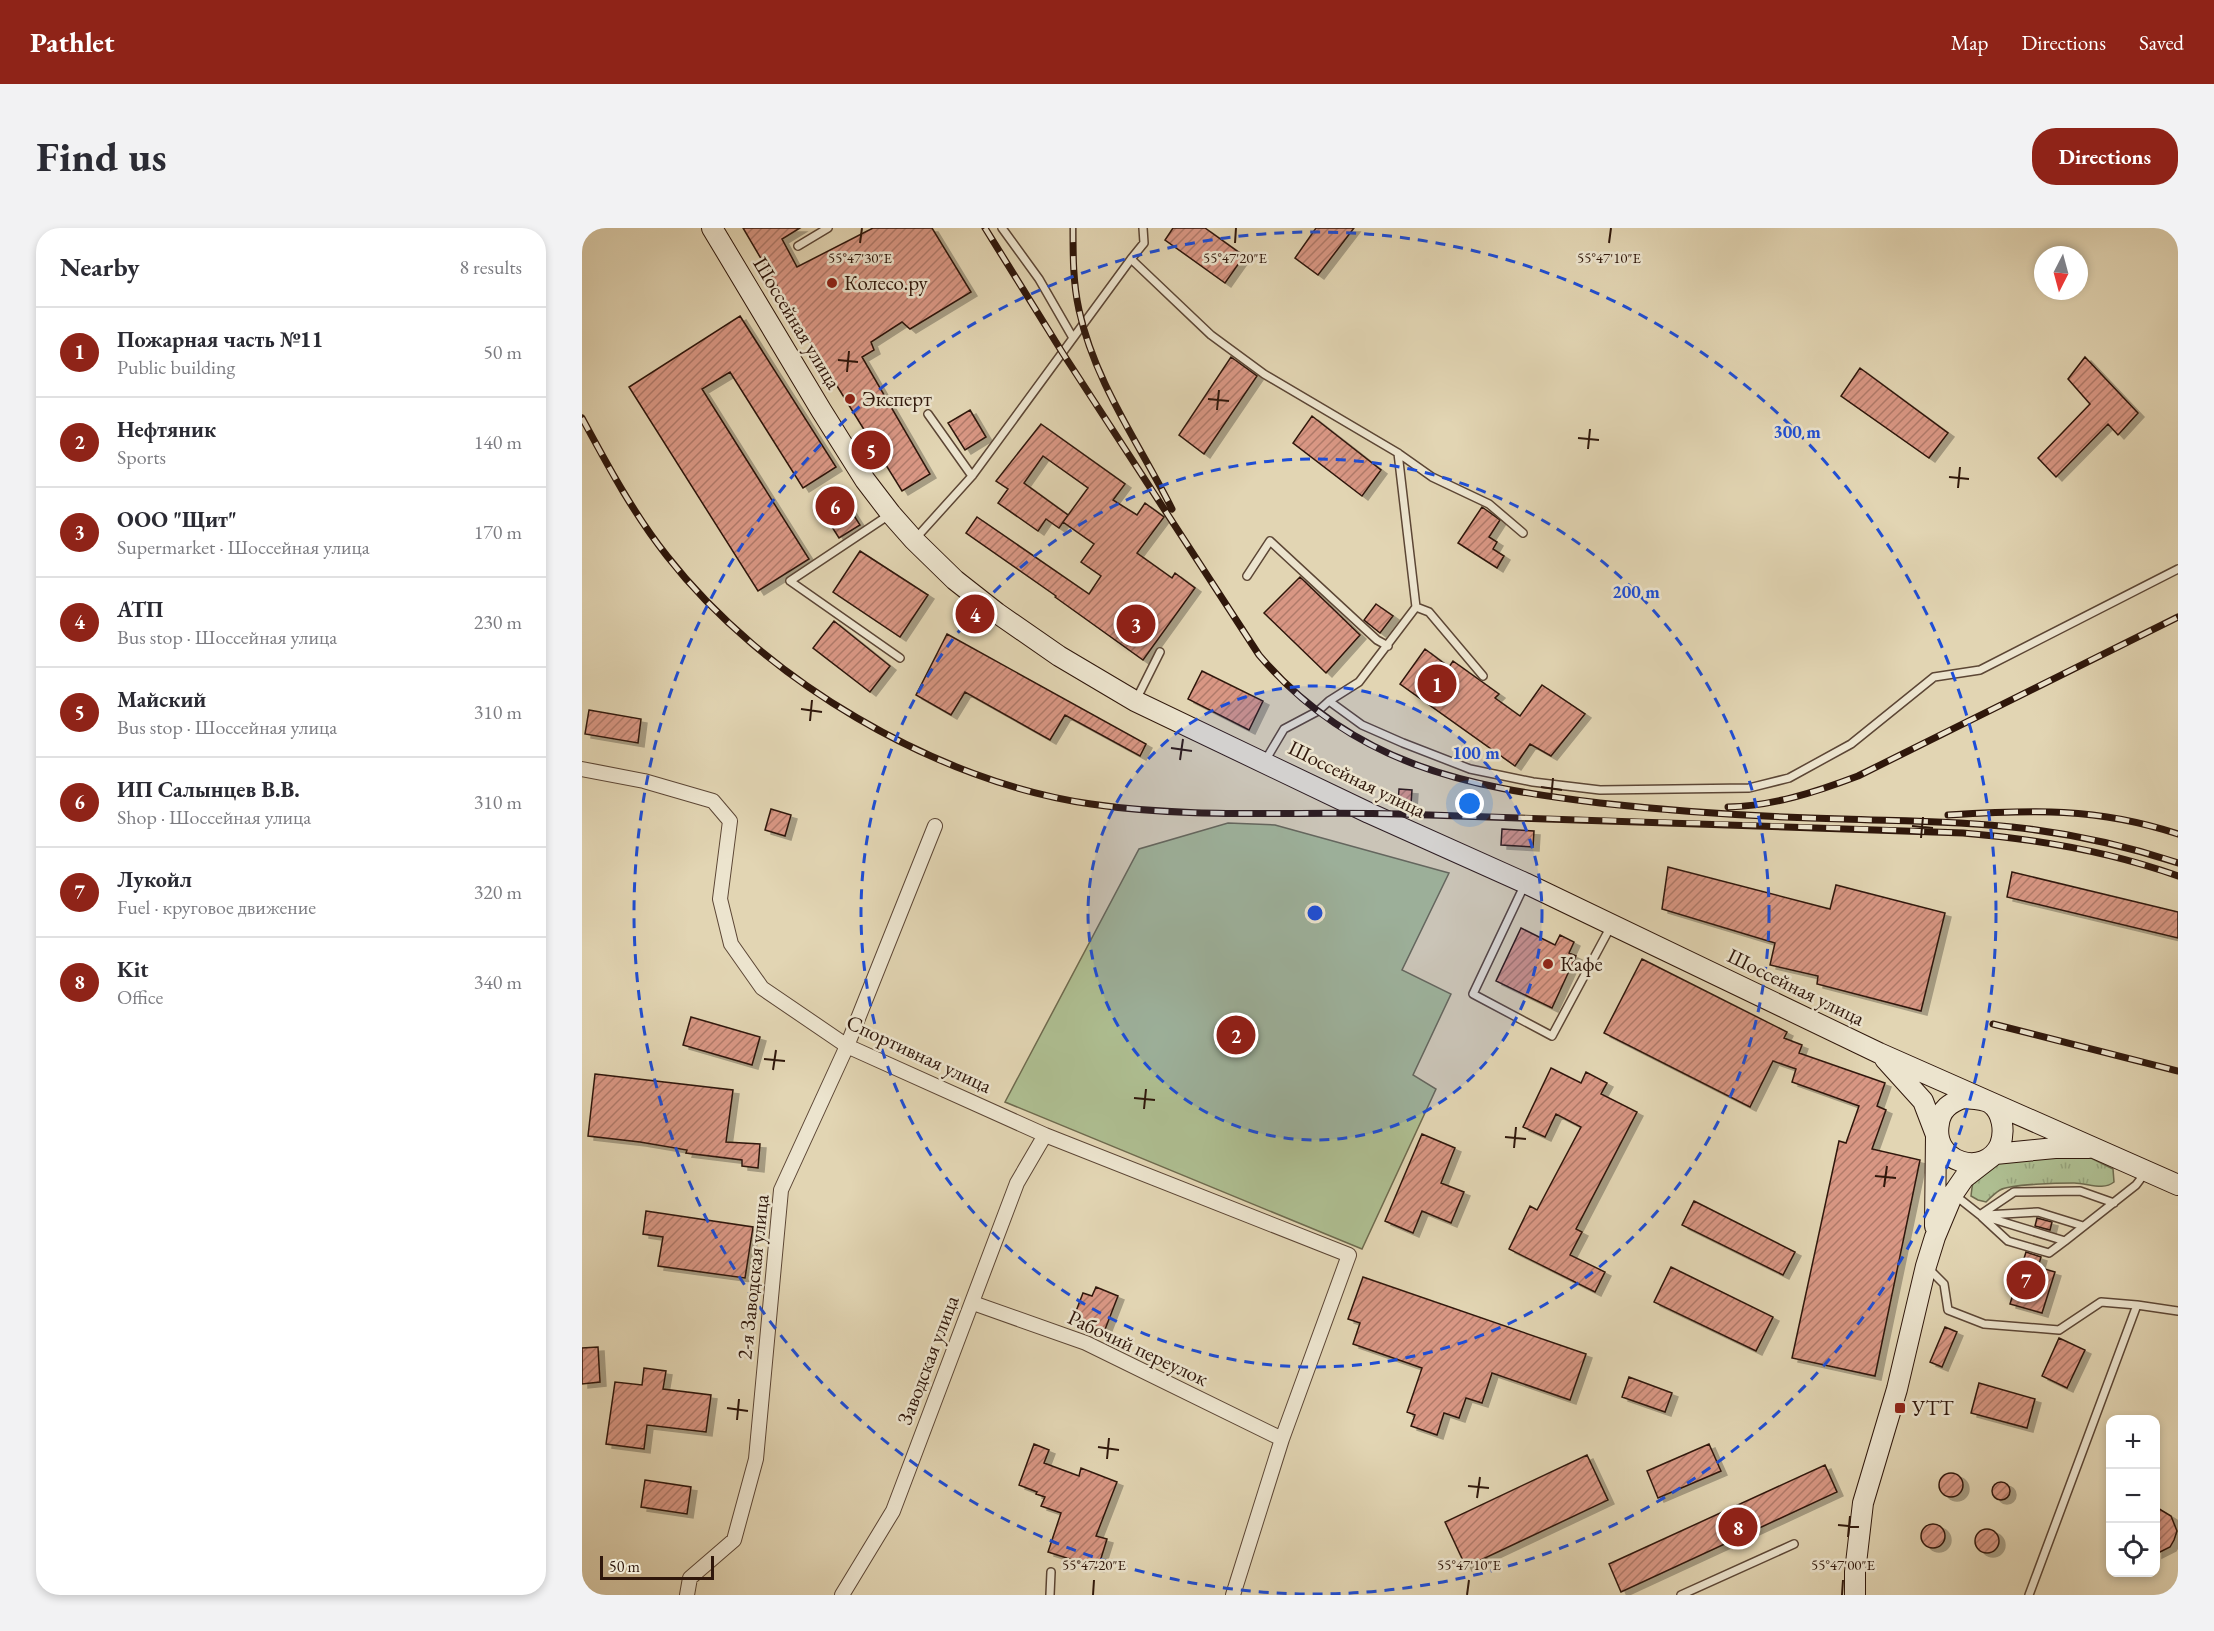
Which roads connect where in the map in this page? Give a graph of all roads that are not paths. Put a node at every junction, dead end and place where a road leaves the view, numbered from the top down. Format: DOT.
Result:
graph roads {
  1 [pos="712,228"];
  2 [pos="828,228"];
  3 [pos="1002,228"];
  4 [pos="1143,228"];
  5 [pos="798,246"];
  6 [pos="1131,259"];
  7 [pos="1073,338"];
  8 [pos="928,414"];
  9 [pos="1398,453"];
  10 [pos="972,476"];
  11 [pos="891,514"];
  12 [pos="1523,533"];
  13 [pos="914,540"];
  14 [pos="2178,569"];
  15 [pos="1247,576"];
  16 [pos="1416,607"];
  17 [pos="1388,646"];
  18 [pos="1160,652"];
  19 [pos="900,658"];
  20 [pos="1483,676"];
  21 [pos="1136,700"];
  22 [pos="1329,701"];
  23 [pos="1265,762"];
  24 [pos="582,769"];
  25 [pos="935,826"];
  26 [pos="1525,884"];
  27 [pos="1611,925"];
  28 [pos="847,1047"];
  29 [pos="1879,1053"];
  30 [pos="1989,1103"];
  31 [pos="1045,1135"];
  32 [pos="1936,1135"];
  33 [pos="2098,1148"];
  34 [pos="1995,1154"];
  35 [pos="2147,1171"];
  36 [pos="2178,1185"];
  37 [pos="1953,1194"];
  38 [pos="2114,1203"];
  39 [pos="1980,1215"];
  40 [pos="2084,1226"];
  41 [pos="1935,1237"];
  42 [pos="2065,1241"];
  43 [pos="1926,1266"];
  44 [pos="973,1303"];
  45 [pos="2137,1305"];
  46 [pos="2178,1311"];
  47 [pos="1282,1439"];
  48 [pos="1794,1544"];
  49 [pos="1051,1572"];
  50 [pos="687,1595"];
  51 [pos="842,1595"];
  52 [pos="1050,1595"];
  53 [pos="1233,1595"];
  54 [pos="1681,1595"];
  55 [pos="1855,1595"];
  56 [pos="2029,1595"];
  1 -- 11 [label="main road, Шоссейная улица"];
  2 -- 5 [label="lane"];
  3 -- 7 [label="lane"];
  4 -- 6 [label="lane"];
  6 -- 7 [label="lane"];
  6 -- 9 [label="lane"];
  7 -- 10 [label="lane"];
  8 -- 10 [label="lane"];
  9 -- 12 [label="lane"];
  9 -- 16 [label="lane"];
  10 -- 13 [label="lane"];
  11 -- 13 [label="main road, Шоссейная улица"];
  11 -- 19 [label="lane"];
  13 -- 21 [label="main road, Шоссейная улица"];
  14 -- 22 [label="lane"];
  15 -- 17 [label="lane"];
  16 -- 17 [label="lane"];
  16 -- 20 [label="lane"];
  17 -- 22 [label="lane"];
  18 -- 21 [label="lane"];
  21 -- 23 [label="main road, Шоссейная улица"];
  22 -- 23 [label="lane"];
  23 -- 26 [label="main road, Шоссейная улица"];
  24 -- 28 [label="street, Спортивная улица"];
  25 -- 28 [label="street, 2-я Заводская улица"];
  26 -- 27 [label="main road, Шоссейная улица"];
  26 -- 27 [label="lane"];
  27 -- 29 [label="main road, Шоссейная улица"];
  28 -- 31 [label="street, Спортивная улица"];
  28 -- 50 [label="street, 2-я Заводская улица"];
  29 -- 30 [label="main road, Шоссейная улица"];
  29 -- 32 [label="main road"];
  30 -- 32 [label="main road"];
  30 -- 33 [label="main road, Шоссейная улица"];
  30 -- 34 [label="main road"];
  31 -- 44 [label="street, Заводская улица"];
  31 -- 47 [label="street, Спортивная улица"];
  32 -- 34 [label="main road"];
  32 -- 41 [label="main road"];
  33 -- 34 [label="main road"];
  33 -- 35 [label="main road, Шоссейная улица"];
  34 -- 37 [label="main road"];
  35 -- 36 [label="main road, Шоссейная улица"];
  35 -- 38 [label="lane"];
  37 -- 39 [label="lane"];
  37 -- 41 [label="main road"];
  38 -- 39 [label="lane"];
  38 -- 40 [label="lane"];
  39 -- 40 [label="lane"];
  39 -- 42 [label="lane"];
  39 -- 42 [label="lane"];
  40 -- 42 [label="lane"];
  41 -- 43 [label="main road"];
  43 -- 45 [label="lane"];
  43 -- 55 [label="main road"];
  44 -- 47 [label="street, Рабочий переулок"];
  44 -- 51 [label="street, Заводская улица"];
  45 -- 46 [label="lane"];
  45 -- 56 [label="lane"];
  47 -- 53 [label="street"];
  48 -- 54 [label="lane"];
  49 -- 52 [label="lane"];
}
